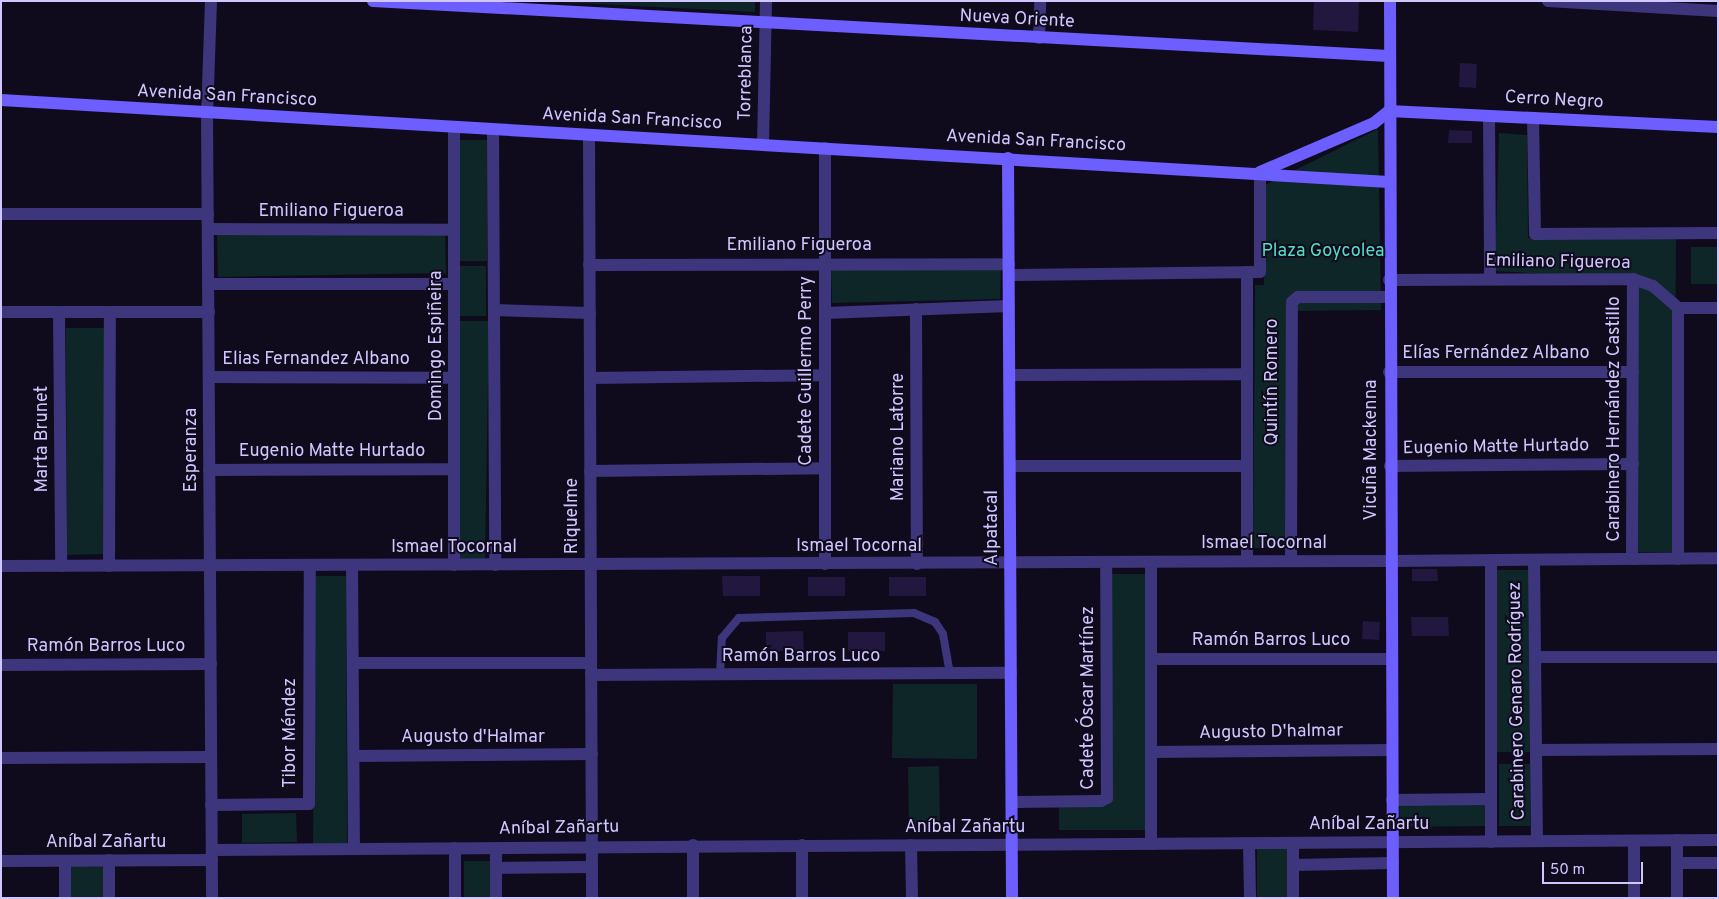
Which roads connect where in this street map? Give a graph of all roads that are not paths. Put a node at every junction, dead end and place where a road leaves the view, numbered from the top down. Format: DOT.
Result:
graph roads {
  1 [pos="211,1"];
  2 [pos="373,1"];
  3 [pos="766,1"];
  4 [pos="1040,1"];
  5 [pos="1390,1"];
  6 [pos="1548,1"];
  7 [pos="488,5"];
  8 [pos="1718,10"];
  9 [pos="765,24"];
  10 [pos="1039,38"];
  11 [pos="1389,56"];
  12 [pos="1,100"];
  13 [pos="1389,111"];
  14 [pos="207,114"];
  15 [pos="1489,116"];
  16 [pos="1533,118"];
  17 [pos="1718,127"];
  18 [pos="454,128"];
  19 [pos="493,130"];
  20 [pos="589,135"];
  21 [pos="763,145"];
  22 [pos="825,148"];
  23 [pos="1008,158"];
  24 [pos="1260,172"];
  25 [pos="1389,182"];
  26 [pos="1,214"];
  27 [pos="208,214"];
  28 [pos="208,229"];
  29 [pos="454,230"];
  30 [pos="1718,233"];
  31 [pos="825,263"];
  32 [pos="589,265"];
  33 [pos="1009,270"];
  34 [pos="1253,272"];
  35 [pos="1490,279"];
  36 [pos="1632,279"];
  37 [pos="1389,280"];
  38 [pos="208,284"];
  39 [pos="454,284"];
  40 [pos="1389,297"];
  41 [pos="1009,306"];
  42 [pos="1678,308"];
  43 [pos="1718,308"];
  44 [pos="916,309"];
  45 [pos="494,310"];
  46 [pos="1,312"];
  47 [pos="59,312"];
  48 [pos="110,312"];
  49 [pos="209,312"];
  50 [pos="590,313"];
  51 [pos="825,313"];
  52 [pos="1389,372"];
  53 [pos="1632,372"];
  54 [pos="1247,374"];
  55 [pos="825,375"];
  56 [pos="1010,375"];
  57 [pos="209,377"];
  58 [pos="454,378"];
  59 [pos="590,378"];
  60 [pos="1633,464"];
  61 [pos="1010,466"];
  62 [pos="1247,466"];
  63 [pos="1390,466"];
  64 [pos="825,468"];
  65 [pos="454,469"];
  66 [pos="209,470"];
  67 [pos="590,472"];
  68 [pos="1718,558"];
  69 [pos="1632,559"];
  70 [pos="1678,559"];
  71 [pos="1491,560"];
  72 [pos="1534,560"];
  73 [pos="1247,561"];
  74 [pos="1291,561"];
  75 [pos="1391,561"];
  76 [pos="1151,562"];
  77 [pos="1106,563"];
  78 [pos="825,564"];
  79 [pos="917,564"];
  80 [pos="1011,564"];
  81 [pos="454,565"];
  82 [pos="496,565"];
  83 [pos="591,565"];
  84 [pos="1,566"];
  85 [pos="61,566"];
  86 [pos="109,566"];
  87 [pos="210,566"];
  88 [pos="310,566"];
  89 [pos="352,566"];
  90 [pos="1535,657"];
  91 [pos="1718,657"];
  92 [pos="1391,658"];
  93 [pos="1151,659"];
  94 [pos="353,663"];
  95 [pos="210,664"];
  96 [pos="1,665"];
  97 [pos="591,668"];
  98 [pos="720,674"];
  99 [pos="950,674"];
  100 [pos="1011,674"];
  101 [pos="1718,749"];
  102 [pos="1392,750"];
  103 [pos="1536,750"];
  104 [pos="1151,752"];
  105 [pos="592,754"];
  106 [pos="354,756"];
  107 [pos="211,757"];
  108 [pos="1,758"];
  109 [pos="1491,799"];
  110 [pos="1392,800"];
  111 [pos="1012,802"];
  112 [pos="211,805"];
  113 [pos="1677,840"];
  114 [pos="1718,840"];
  115 [pos="1537,841"];
  116 [pos="1634,841"];
  117 [pos="1392,842"];
  118 [pos="1491,842"];
  119 [pos="1293,843"];
  120 [pos="1151,844"];
  121 [pos="1249,844"];
  122 [pos="693,845"];
  123 [pos="802,845"];
  124 [pos="911,845"];
  125 [pos="1012,845"];
  126 [pos="592,847"];
  127 [pos="455,848"];
  128 [pos="496,848"];
  129 [pos="354,849"];
  130 [pos="212,855"];
  131 [pos="65,860"];
  132 [pos="109,860"];
  133 [pos="1,861"];
  134 [pos="1393,863"];
  135 [pos="1677,863"];
  136 [pos="1718,863"];
  137 [pos="1293,865"];
  138 [pos="592,867"];
  139 [pos="496,868"];
  140 [pos="65,898"];
  141 [pos="109,898"];
  142 [pos="212,898"];
  143 [pos="455,898"];
  144 [pos="496,898"];
  145 [pos="592,898"];
  146 [pos="693,898"];
  147 [pos="802,898"];
  148 [pos="912,898"];
  149 [pos="1012,898"];
  150 [pos="1250,898"];
  151 [pos="1293,898"];
  152 [pos="1393,898"];
  153 [pos="1634,898"];
  154 [pos="1677,898"];
  1 -- 14 [label="street, Esperanza"];
  2 -- 7 [label="main road, Nueva Oriente"];
  3 -- 9 [label="street, Torreblanca"];
  4 -- 10 [label="street"];
  5 -- 11 [label="main road, Vicuña Mackenna"];
  6 -- 8 [label="street"];
  7 -- 9 [label="main road, Nueva Oriente"];
  9 -- 10 [label="main road, Nueva Oriente"];
  9 -- 21 [label="street, Torreblanca"];
  10 -- 11 [label="main road, Nueva Oriente"];
  11 -- 13 [label="main road, Vicuña Mackenna"];
  12 -- 14 [label="main road, Avenida San Francisco"];
  13 -- 15 [label="main road, Cerro Negro"];
  13 -- 24 [label="main road, Avenida San Francisco"];
  13 -- 25 [label="main road, Vicuña Mackenna"];
  14 -- 18 [label="main road, Avenida San Francisco"];
  14 -- 27 [label="street, Esperanza"];
  15 -- 16 [label="main road, Cerro Negro"];
  15 -- 35 [label="street"];
  16 -- 17 [label="main road, Cerro Negro"];
  16 -- 30 [label="street, Emiliano Figueroa"];
  18 -- 19 [label="main road, Avenida San Francisco"];
  18 -- 29 [label="street, Domingo Espiñeira"];
  19 -- 20 [label="main road, Avenida San Francisco"];
  19 -- 45 [label="street"];
  20 -- 21 [label="main road, Avenida San Francisco"];
  20 -- 32 [label="street, Riquelme"];
  21 -- 22 [label="main road, Avenida San Francisco"];
  22 -- 23 [label="main road, Avenida San Francisco"];
  22 -- 31 [label="street, Cadete Guillermo Perry"];
  23 -- 24 [label="main road, Avenida San Francisco"];
  23 -- 33 [label="main road, Alpatacal"];
  24 -- 25 [label="main road, Avenida San Francisco"];
  24 -- 34 [label="street, Quintín Romero"];
  25 -- 37 [label="main road, Vicuña Mackenna"];
  26 -- 27 [label="street"];
  27 -- 28 [label="street, Esperanza"];
  28 -- 29 [label="street, Emiliano Figueroa"];
  28 -- 38 [label="street, Esperanza"];
  29 -- 39 [label="street, Domingo Espiñeira"];
  31 -- 32 [label="street, Emiliano Figueroa"];
  31 -- 33 [label="street, Emiliano Figueroa"];
  31 -- 51 [label="street, Cadete Guillermo Perry"];
  32 -- 50 [label="street, Riquelme"];
  33 -- 34 [label="street, Emiliano Figueroa"];
  33 -- 41 [label="main road, Alpatacal"];
  34 -- 54 [label="street, Quintín Romero"];
  35 -- 36 [label="street, Emiliano Figueroa"];
  35 -- 37 [label="street, Emiliano Figueroa"];
  36 -- 42 [label="street, Emiliano Figueroa"];
  36 -- 53 [label="street, Carabinero Hernández Castillo"];
  37 -- 40 [label="main road, Vicuña Mackenna"];
  38 -- 39 [label="street"];
  38 -- 49 [label="street, Esperanza"];
  39 -- 58 [label="street, Domingo Espiñeira"];
  40 -- 52 [label="main road, Vicuña Mackenna"];
  40 -- 74 [label="street, Quintín Romero"];
  41 -- 44 [label="street"];
  41 -- 56 [label="main road, Alpatacal"];
  42 -- 43 [label="street"];
  42 -- 70 [label="street"];
  44 -- 51 [label="street"];
  44 -- 79 [label="street, Mariano Latorre"];
  45 -- 50 [label="street"];
  45 -- 82 [label="street"];
  46 -- 47 [label="street"];
  47 -- 48 [label="street"];
  47 -- 85 [label="street, Marta Brunet"];
  48 -- 49 [label="street"];
  48 -- 86 [label="street"];
  49 -- 57 [label="street, Esperanza"];
  50 -- 59 [label="street, Riquelme"];
  51 -- 55 [label="street, Cadete Guillermo Perry"];
  52 -- 53 [label="street, Elías Fernández Albano"];
  52 -- 63 [label="main road, Vicuña Mackenna"];
  53 -- 60 [label="street, Carabinero Hernández Castillo"];
  54 -- 56 [label="street"];
  54 -- 62 [label="street, Quintín Romero"];
  55 -- 59 [label="street"];
  55 -- 64 [label="street, Cadete Guillermo Perry"];
  56 -- 61 [label="main road, Alpatacal"];
  57 -- 58 [label="street, Elias Fernandez Albano"];
  57 -- 66 [label="street, Esperanza"];
  58 -- 65 [label="street, Domingo Espiñeira"];
  59 -- 67 [label="street, Riquelme"];
  60 -- 63 [label="street, Eugenio Matte Hurtado"];
  60 -- 69 [label="street, Carabinero Hernández Castillo"];
  61 -- 62 [label="street"];
  61 -- 80 [label="main road, Alpatacal"];
  62 -- 73 [label="street, Quintín Romero"];
  63 -- 75 [label="main road, Vicuña Mackenna"];
  64 -- 67 [label="street"];
  64 -- 78 [label="street, Cadete Guillermo Perry"];
  65 -- 66 [label="street, Eugenio Matte Hurtado"];
  65 -- 81 [label="street, Domingo Espiñeira"];
  66 -- 87 [label="street, Esperanza"];
  67 -- 83 [label="street, Riquelme"];
  68 -- 70 [label="street, Ismael Tocornal"];
  69 -- 70 [label="street, Ismael Tocornal"];
  69 -- 72 [label="street, Ismael Tocornal"];
  71 -- 72 [label="street, Ismael Tocornal"];
  71 -- 75 [label="street, Ismael Tocornal"];
  71 -- 109 [label="street, Carabinero Genaro Rodríguez"];
  72 -- 90 [label="street, Carabinero Genaro Rodríguez"];
  73 -- 74 [label="street, Ismael Tocornal"];
  73 -- 76 [label="street, Ismael Tocornal"];
  74 -- 75 [label="street, Ismael Tocornal"];
  75 -- 92 [label="main road, Vicuña Mackenna"];
  76 -- 77 [label="street, Ismael Tocornal"];
  76 -- 93 [label="street"];
  77 -- 80 [label="street, Ismael Tocornal"];
  77 -- 111 [label="street, Cadete Óscar Martínez"];
  78 -- 79 [label="street, Ismael Tocornal"];
  78 -- 83 [label="street, Ismael Tocornal"];
  79 -- 80 [label="street, Ismael Tocornal"];
  80 -- 100 [label="main road, Alpatacal"];
  81 -- 82 [label="street, Ismael Tocornal"];
  81 -- 89 [label="street, Ismael Tocornal"];
  82 -- 83 [label="street, Ismael Tocornal"];
  83 -- 97 [label="street, Riquelme"];
  84 -- 85 [label="street, Ismael Tocornal"];
  85 -- 86 [label="street, Ismael Tocornal"];
  86 -- 87 [label="street, Ismael Tocornal"];
  87 -- 88 [label="street, Ismael Tocornal"];
  87 -- 95 [label="street, Esperanza"];
  88 -- 89 [label="street, Ismael Tocornal"];
  88 -- 112 [label="street, Tibor Méndez"];
  89 -- 94 [label="street"];
  90 -- 91 [label="street"];
  90 -- 103 [label="street, Carabinero Genaro Rodríguez"];
  92 -- 93 [label="street, Ramón Barros Luco"];
  92 -- 102 [label="main road, Vicuña Mackenna"];
  93 -- 104 [label="street"];
  94 -- 97 [label="street, Ramón Barros Luco"];
  94 -- 106 [label="street"];
  95 -- 96 [label="street, Ramón Barros Luco"];
  95 -- 107 [label="street, Esperanza"];
  97 -- 98 [label="street, Ramón Barros Luco"];
  97 -- 105 [label="street, Riquelme"];
  98 -- 99 [label="street, Ramón Barros Luco"];
  98 -- 99 [label="lane"];
  99 -- 100 [label="street, Ramón Barros Luco"];
  100 -- 111 [label="main road, Alpatacal"];
  101 -- 103 [label="street"];
  102 -- 104 [label="street, Augusto D'halmar"];
  102 -- 110 [label="main road, Vicuña Mackenna"];
  103 -- 115 [label="street, Carabinero Genaro Rodríguez"];
  104 -- 120 [label="street"];
  105 -- 106 [label="street, Augusto d'Halmar"];
  105 -- 126 [label="street, Riquelme"];
  106 -- 129 [label="street"];
  107 -- 108 [label="street"];
  107 -- 112 [label="street, Esperanza"];
  109 -- 110 [label="street, Aníbal Zañartu"];
  109 -- 118 [label="street, Carabinero Genaro Rodríguez"];
  110 -- 117 [label="main road, Vicuña Mackenna"];
  111 -- 125 [label="main road, Alpatacal"];
  112 -- 130 [label="street, Esperanza"];
  113 -- 114 [label="street, Aníbal Zañartu"];
  113 -- 116 [label="street, Aníbal Zañartu"];
  113 -- 135 [label="street"];
  115 -- 116 [label="street, Aníbal Zañartu"];
  115 -- 118 [label="street, Aníbal Zañartu"];
  116 -- 153 [label="street"];
  117 -- 118 [label="street, Aníbal Zañartu"];
  117 -- 119 [label="street, Aníbal Zañartu"];
  117 -- 134 [label="main road, Vicuña Mackenna"];
  119 -- 121 [label="street, Aníbal Zañartu"];
  119 -- 137 [label="street"];
  120 -- 121 [label="street, Aníbal Zañartu"];
  120 -- 125 [label="street, Aníbal Zañartu"];
  121 -- 150 [label="street"];
  122 -- 123 [label="street, Aníbal Zañartu"];
  122 -- 126 [label="street, Aníbal Zañartu"];
  122 -- 146 [label="street"];
  123 -- 124 [label="street, Aníbal Zañartu"];
  123 -- 147 [label="street"];
  124 -- 125 [label="street, Aníbal Zañartu"];
  124 -- 148 [label="street"];
  125 -- 149 [label="main road, Alpatacal"];
  126 -- 128 [label="street, Aníbal Zañartu"];
  126 -- 138 [label="street, Riquelme"];
  127 -- 128 [label="street, Aníbal Zañartu"];
  127 -- 129 [label="street, Aníbal Zañartu"];
  127 -- 143 [label="street"];
  128 -- 139 [label="street"];
  129 -- 130 [label="street, Aníbal Zañartu"];
  130 -- 132 [label="street, Aníbal Zañartu"];
  130 -- 142 [label="street, Esperanza"];
  131 -- 132 [label="street, Aníbal Zañartu"];
  131 -- 133 [label="street, Aníbal Zañartu"];
  131 -- 140 [label="street"];
  132 -- 141 [label="street"];
  134 -- 137 [label="street"];
  134 -- 152 [label="main road, Vicuña Mackenna"];
  135 -- 136 [label="street"];
  135 -- 154 [label="street"];
  137 -- 151 [label="street"];
  138 -- 139 [label="street"];
  138 -- 145 [label="street, Riquelme"];
  139 -- 144 [label="street"];
}
